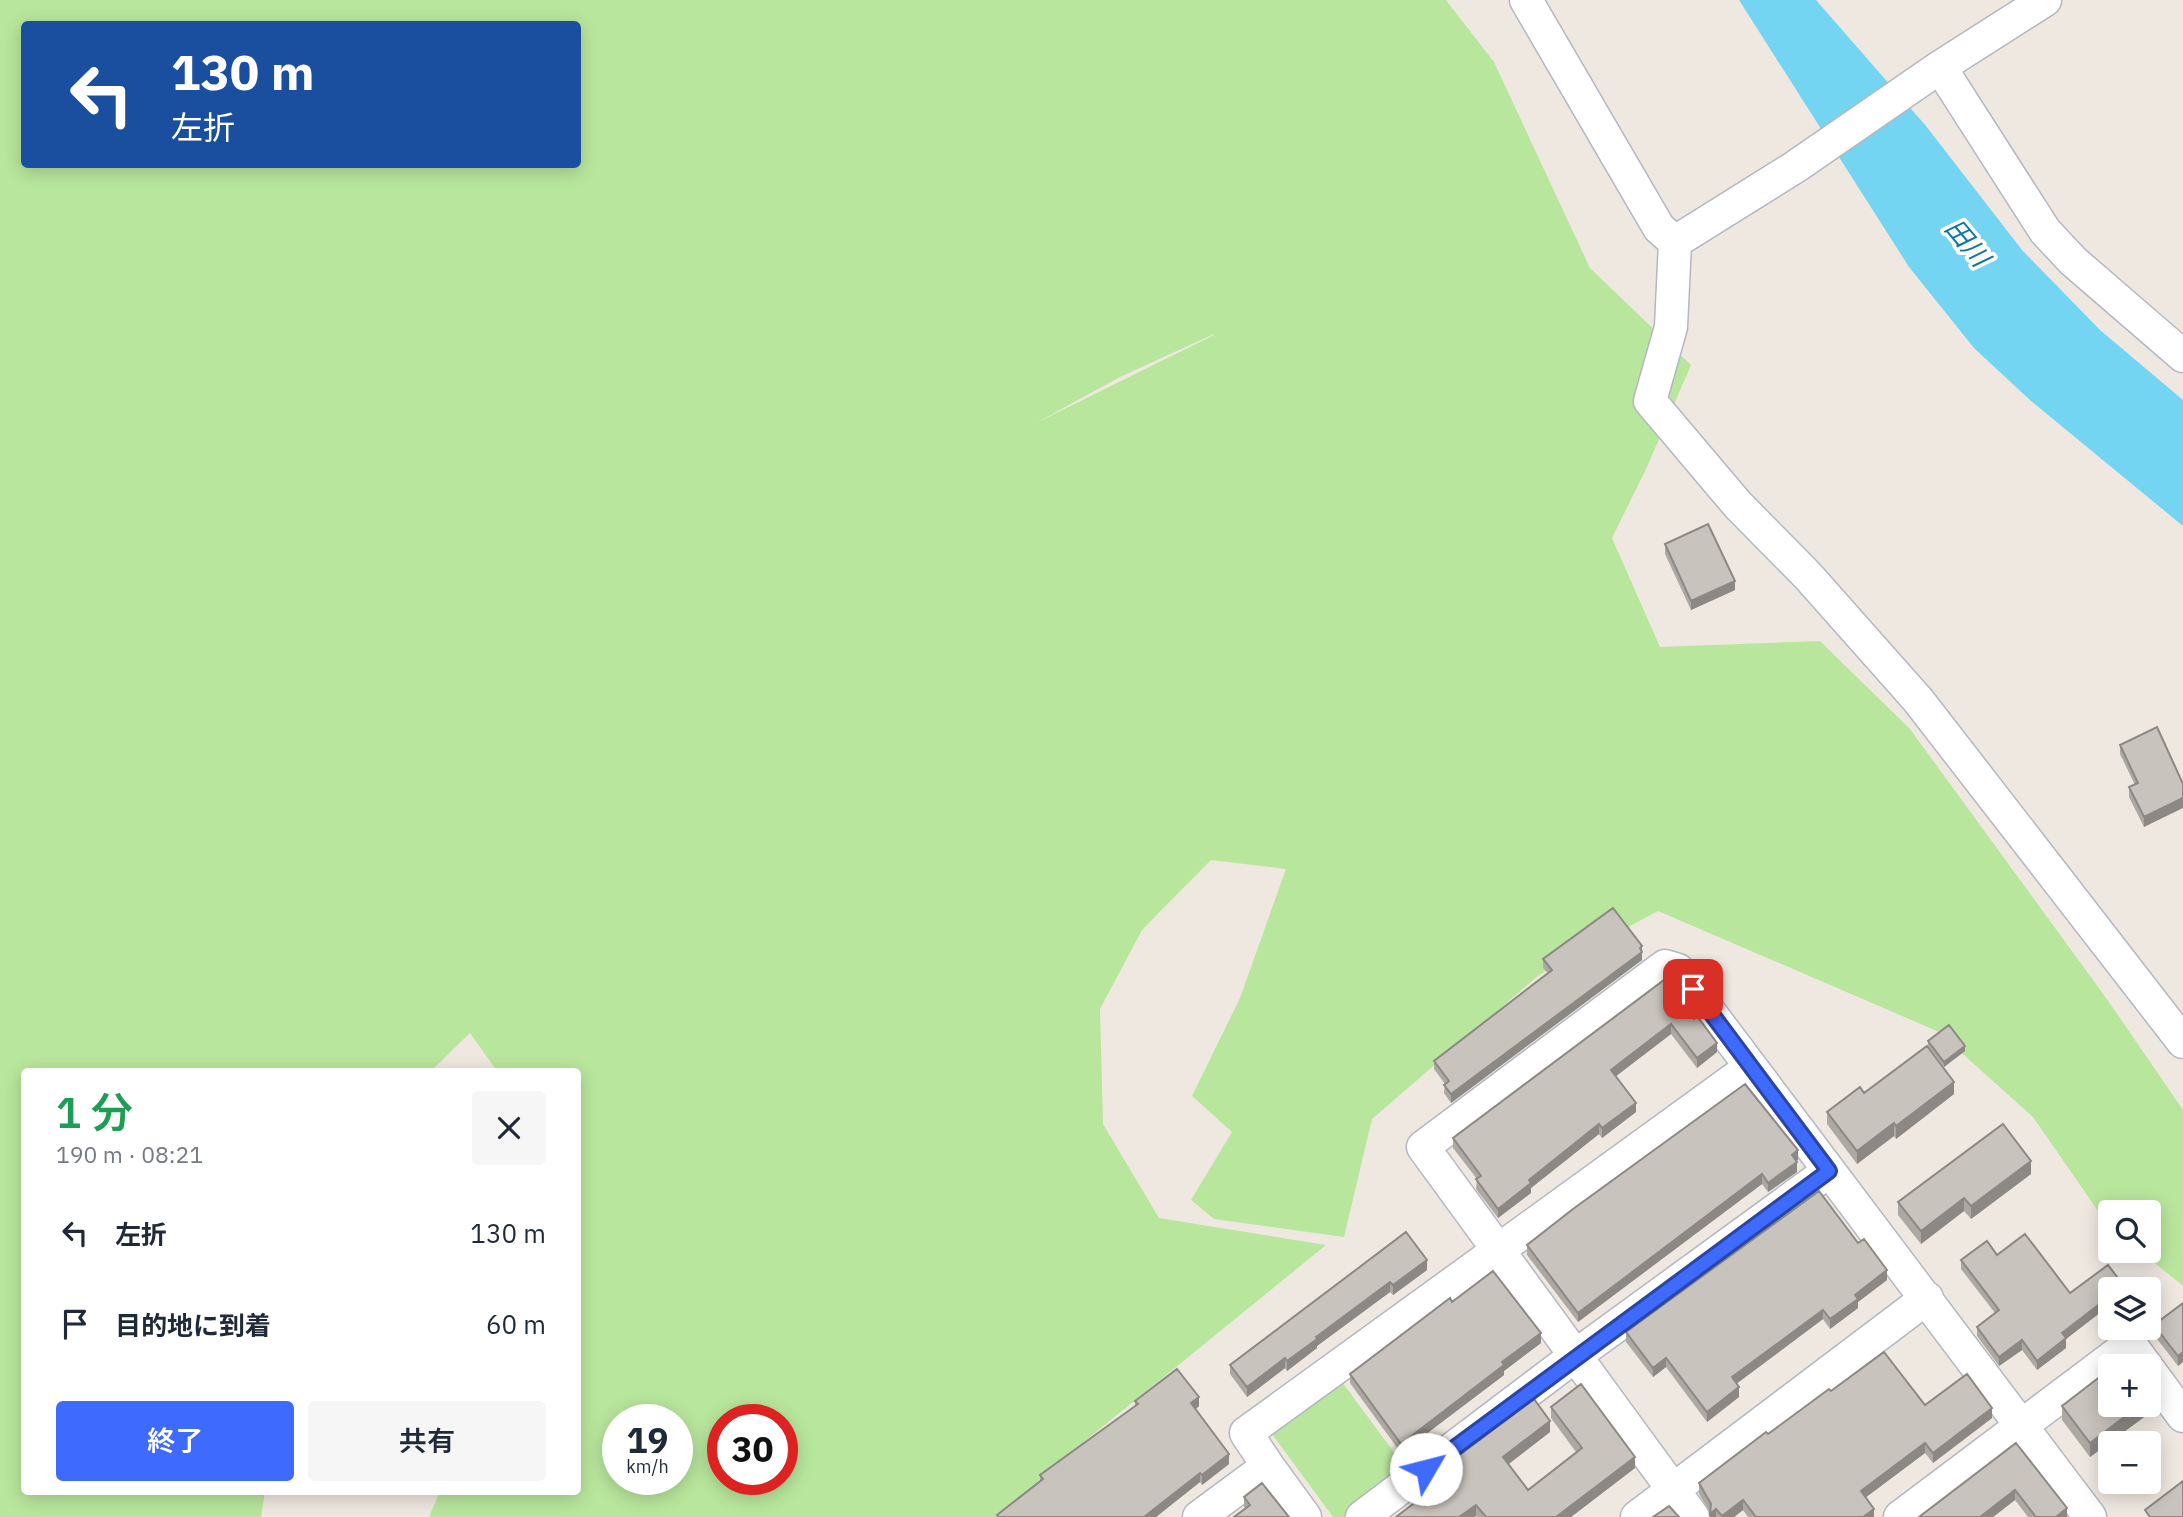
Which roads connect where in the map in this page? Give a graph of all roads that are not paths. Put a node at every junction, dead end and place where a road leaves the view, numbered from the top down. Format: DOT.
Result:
graph roads {
  1 [pos="1526,0"];
  2 [pos="2045,0"];
  3 [pos="1936,70"];
  4 [pos="1675,242"];
  5 [pos="2183,356"];
  6 [pos="2183,1042"];
  7 [pos="1751,1067"];
  8 [pos="1829,1171"];
  9 [pos="1498,1250"];
  10 [pos="1927,1298"];
  11 [pos="2116,1354"];
  12 [pos="2138,1354"];
  13 [pos="1575,1356"];
  14 [pos="2098,1368"];
  15 [pos="2161,1386"];
  16 [pos="2183,1416"];
  17 [pos="2022,1424"];
  18 [pos="1268,1466"];
  19 [pos="1672,1490"];
  20 [pos="1199,1517"];
  21 [pos="1305,1517"];
  22 [pos="1362,1517"];
  23 [pos="1637,1517"];
  24 [pos="1693,1517"];
  25 [pos="1900,1517"];
  26 [pos="2090,1517"];
  1 -- 4 [label="street"];
  2 -- 3 [label="street"];
  3 -- 4 [label="street"];
  3 -- 5 [label="street"];
  4 -- 6 [label="street"];
  7 -- 8 [label="street"];
  7 -- 9 [label="street"];
  7 -- 9 [label="street"];
  8 -- 10 [label="street"];
  8 -- 13 [label="street"];
  9 -- 13 [label="street"];
  9 -- 18 [label="street"];
  10 -- 17 [label="street"];
  10 -- 19 [label="street"];
  11 -- 12 [label="street"];
  13 -- 19 [label="street"];
  13 -- 22 [label="street"];
  14 -- 17 [label="street"];
  15 -- 16 [label="street"];
  17 -- 25 [label="street"];
  17 -- 26 [label="street"];
  18 -- 20 [label="street"];
  18 -- 21 [label="street"];
  19 -- 23 [label="street"];
  19 -- 24 [label="street"];
}
